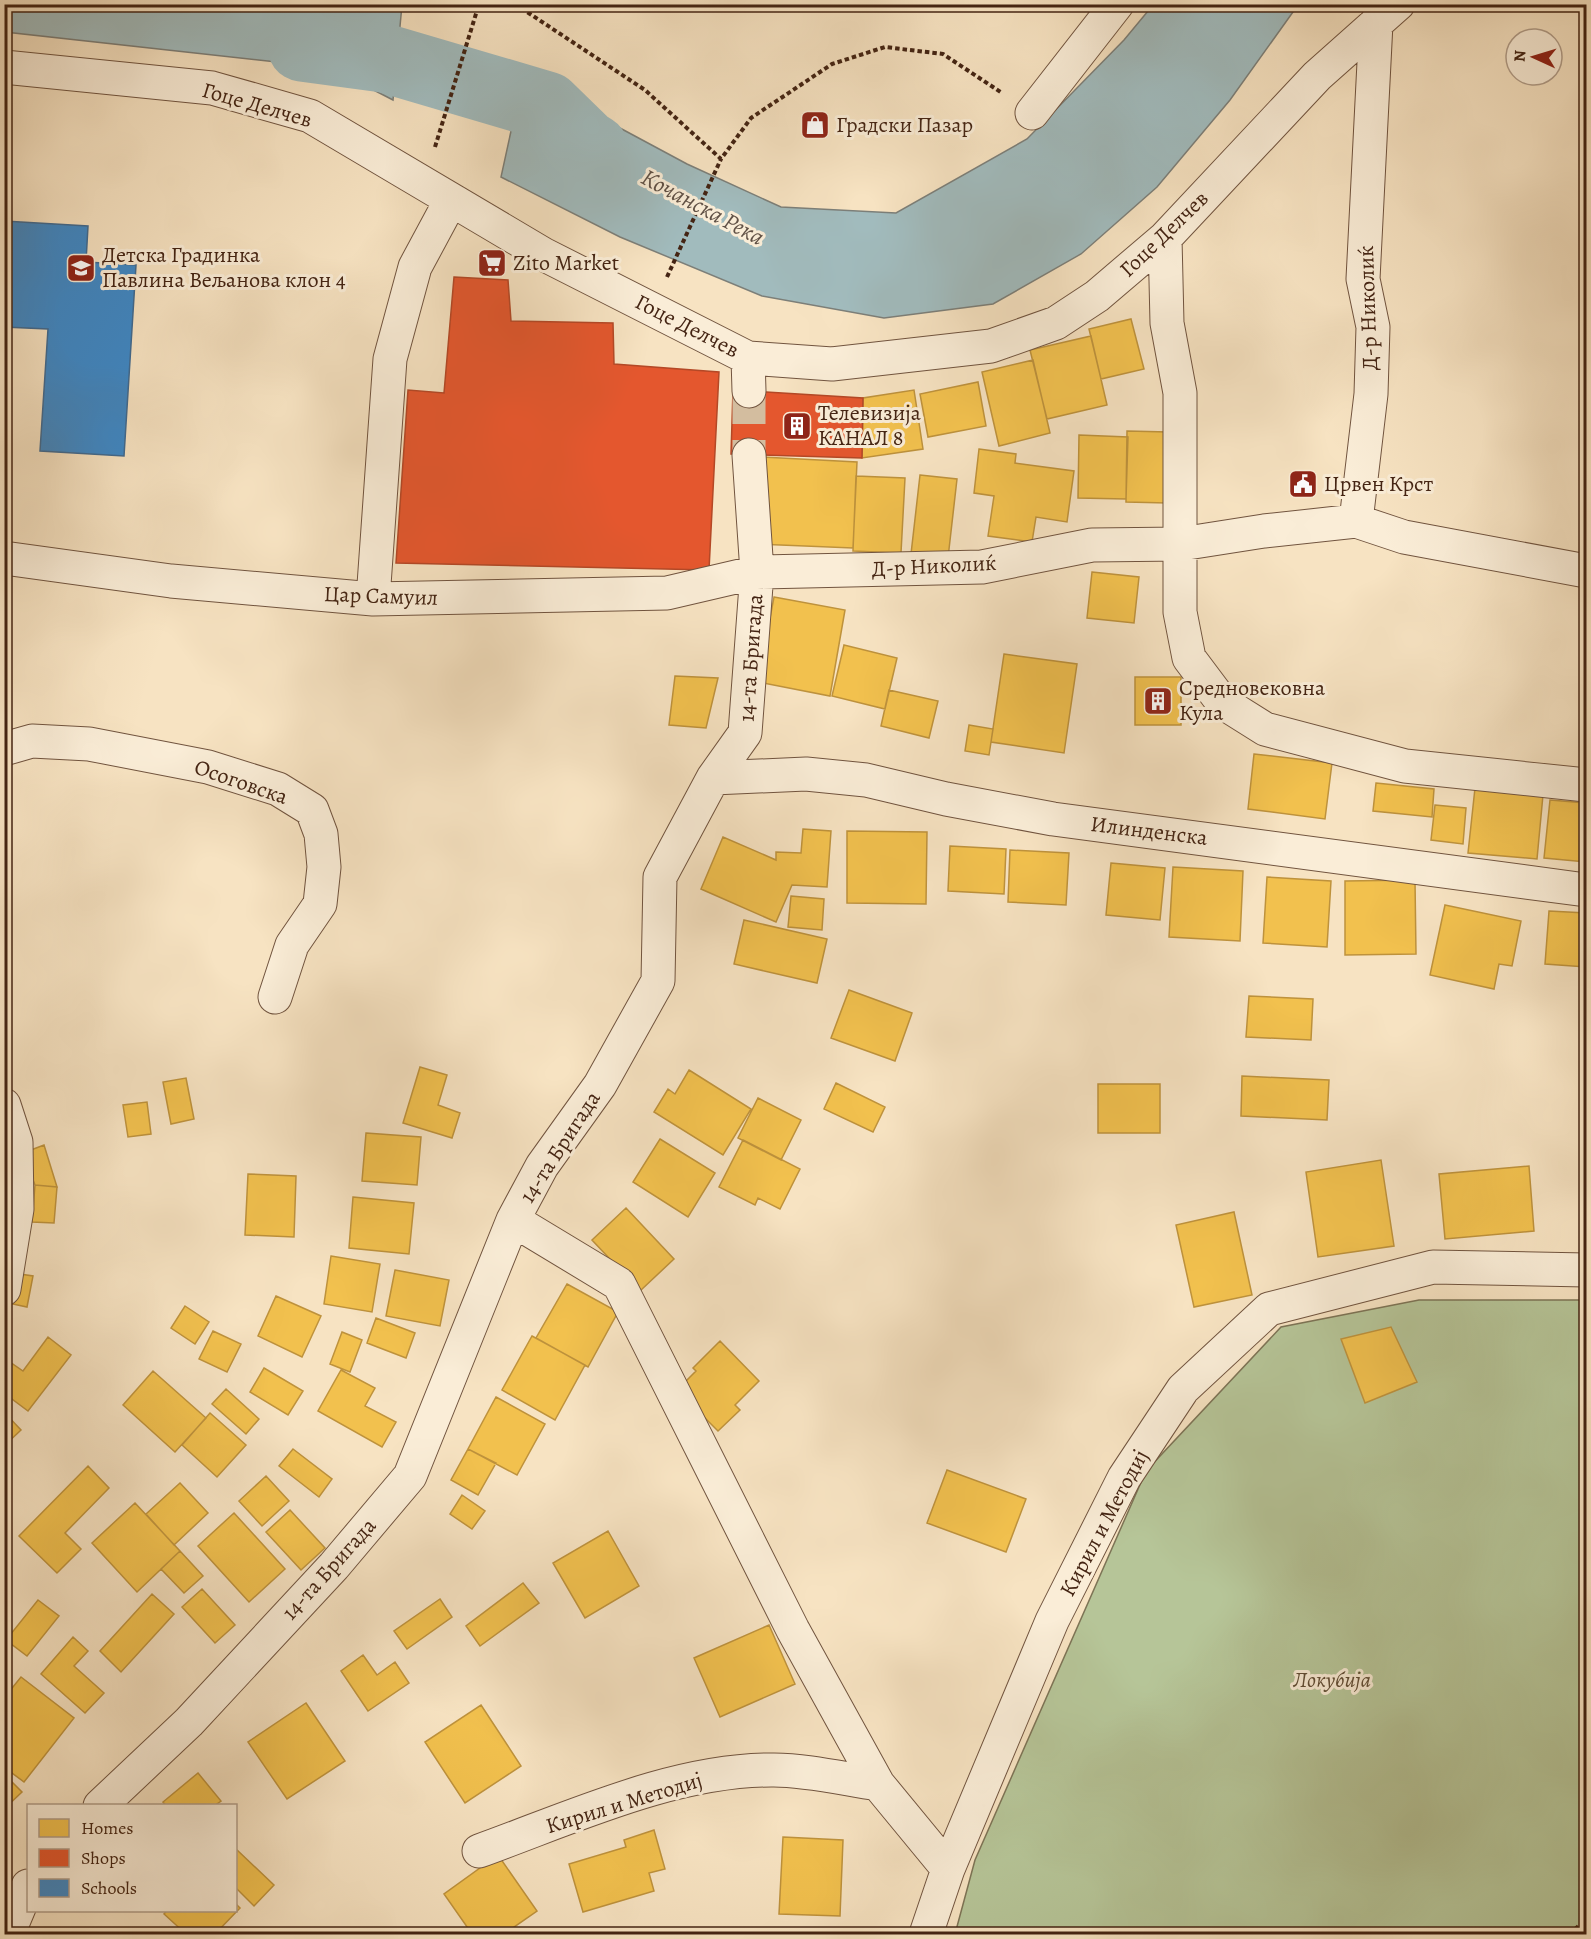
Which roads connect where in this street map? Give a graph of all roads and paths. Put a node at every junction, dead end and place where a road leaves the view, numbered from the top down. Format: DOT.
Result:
graph roads {
  1 [pos="478,4"];
  2 [pos="515,4"];
  3 [pos="526,4"];
  4 [pos="1117,4"];
  5 [pos="525,10"];
  6 [pos="1387,14"];
  7 [pos="4,67"];
  8 [pos="1032,113"];
  9 [pos="721,159"];
  10 [pos="424,182"];
  11 [pos="451,200"];
  12 [pos="1165,238"];
  13 [pos="654,308"];
  14 [pos="748,358"];
  15 [pos="749,391"];
  16 [pos="749,455"];
  17 [pos="1356,521"];
  18 [pos="1181,544"];
  19 [pos="4,558"];
  20 [pos="1587,571"];
  21 [pos="757,572"];
  22 [pos="373,599"];
  23 [pos="4,749"];
  24 [pos="713,778"];
  25 [pos="1587,785"];
  26 [pos="1587,890"];
  27 [pos="275,997"];
  28 [pos="4,1105"];
  29 [pos="513,1220"];
  30 [pos="1587,1270"];
  31 [pos="4,1289"];
  32 [pos="878,1784"];
  33 [pos="102,1804"];
  34 [pos="479,1851"];
  35 [pos="948,1869"];
  36 [pos="19,1890"];
  37 [pos="1587,1920"];
  38 [pos="8,1935"];
  39 [pos="926,1935"];
  40 [pos="1569,1935"];
  1 -- 10 [label="path"];
  2 -- 5 [label="path"];
  3 -- 5 [label="path"];
  4 -- 8 [label="street"];
  5 -- 9 [label="path"];
  6 -- 12 [label="street, Гоце Делчев"];
  6 -- 17 [label="street, Д-р Николиќ"];
  7 -- 10 [label="street, Гоце Делчев"];
  8 -- 9 [label="path"];
  9 -- 13 [label="path"];
  10 -- 11 [label="street, Гоце Делчев"];
  11 -- 13 [label="street, Гоце Делчев"];
  11 -- 22 [label="street"];
  12 -- 14 [label="street, Гоце Делчев"];
  12 -- 18 [label="street"];
  13 -- 14 [label="street, Гоце Делчев"];
  14 -- 15 [label="street"];
  16 -- 21 [label="street, 14-та Бригада"];
  17 -- 18 [label="street, Д-р Николиќ"];
  17 -- 20 [label="street, Д-р Николиќ"];
  18 -- 21 [label="street, Д-р Николиќ"];
  18 -- 25 [label="street"];
  19 -- 22 [label="street, Цар Самуил"];
  21 -- 22 [label="street, Цар Самуил"];
  21 -- 24 [label="street, 14-та Бригада"];
  23 -- 27 [label="street, Осоговска"];
  24 -- 26 [label="street, Илинденска"];
  24 -- 29 [label="street, 14-та Бригада"];
  28 -- 31 [label="street"];
  29 -- 32 [label="street"];
  29 -- 33 [label="street, 14-та Бригада"];
  30 -- 35 [label="street, Кирил и Методиј"];
  32 -- 34 [label="street, Кирил и Методиј"];
  32 -- 35 [label="street"];
  35 -- 39 [label="street, Кирил и Методиј"];
  36 -- 38 [label="street"];
  37 -- 40 [label="path"];
}
